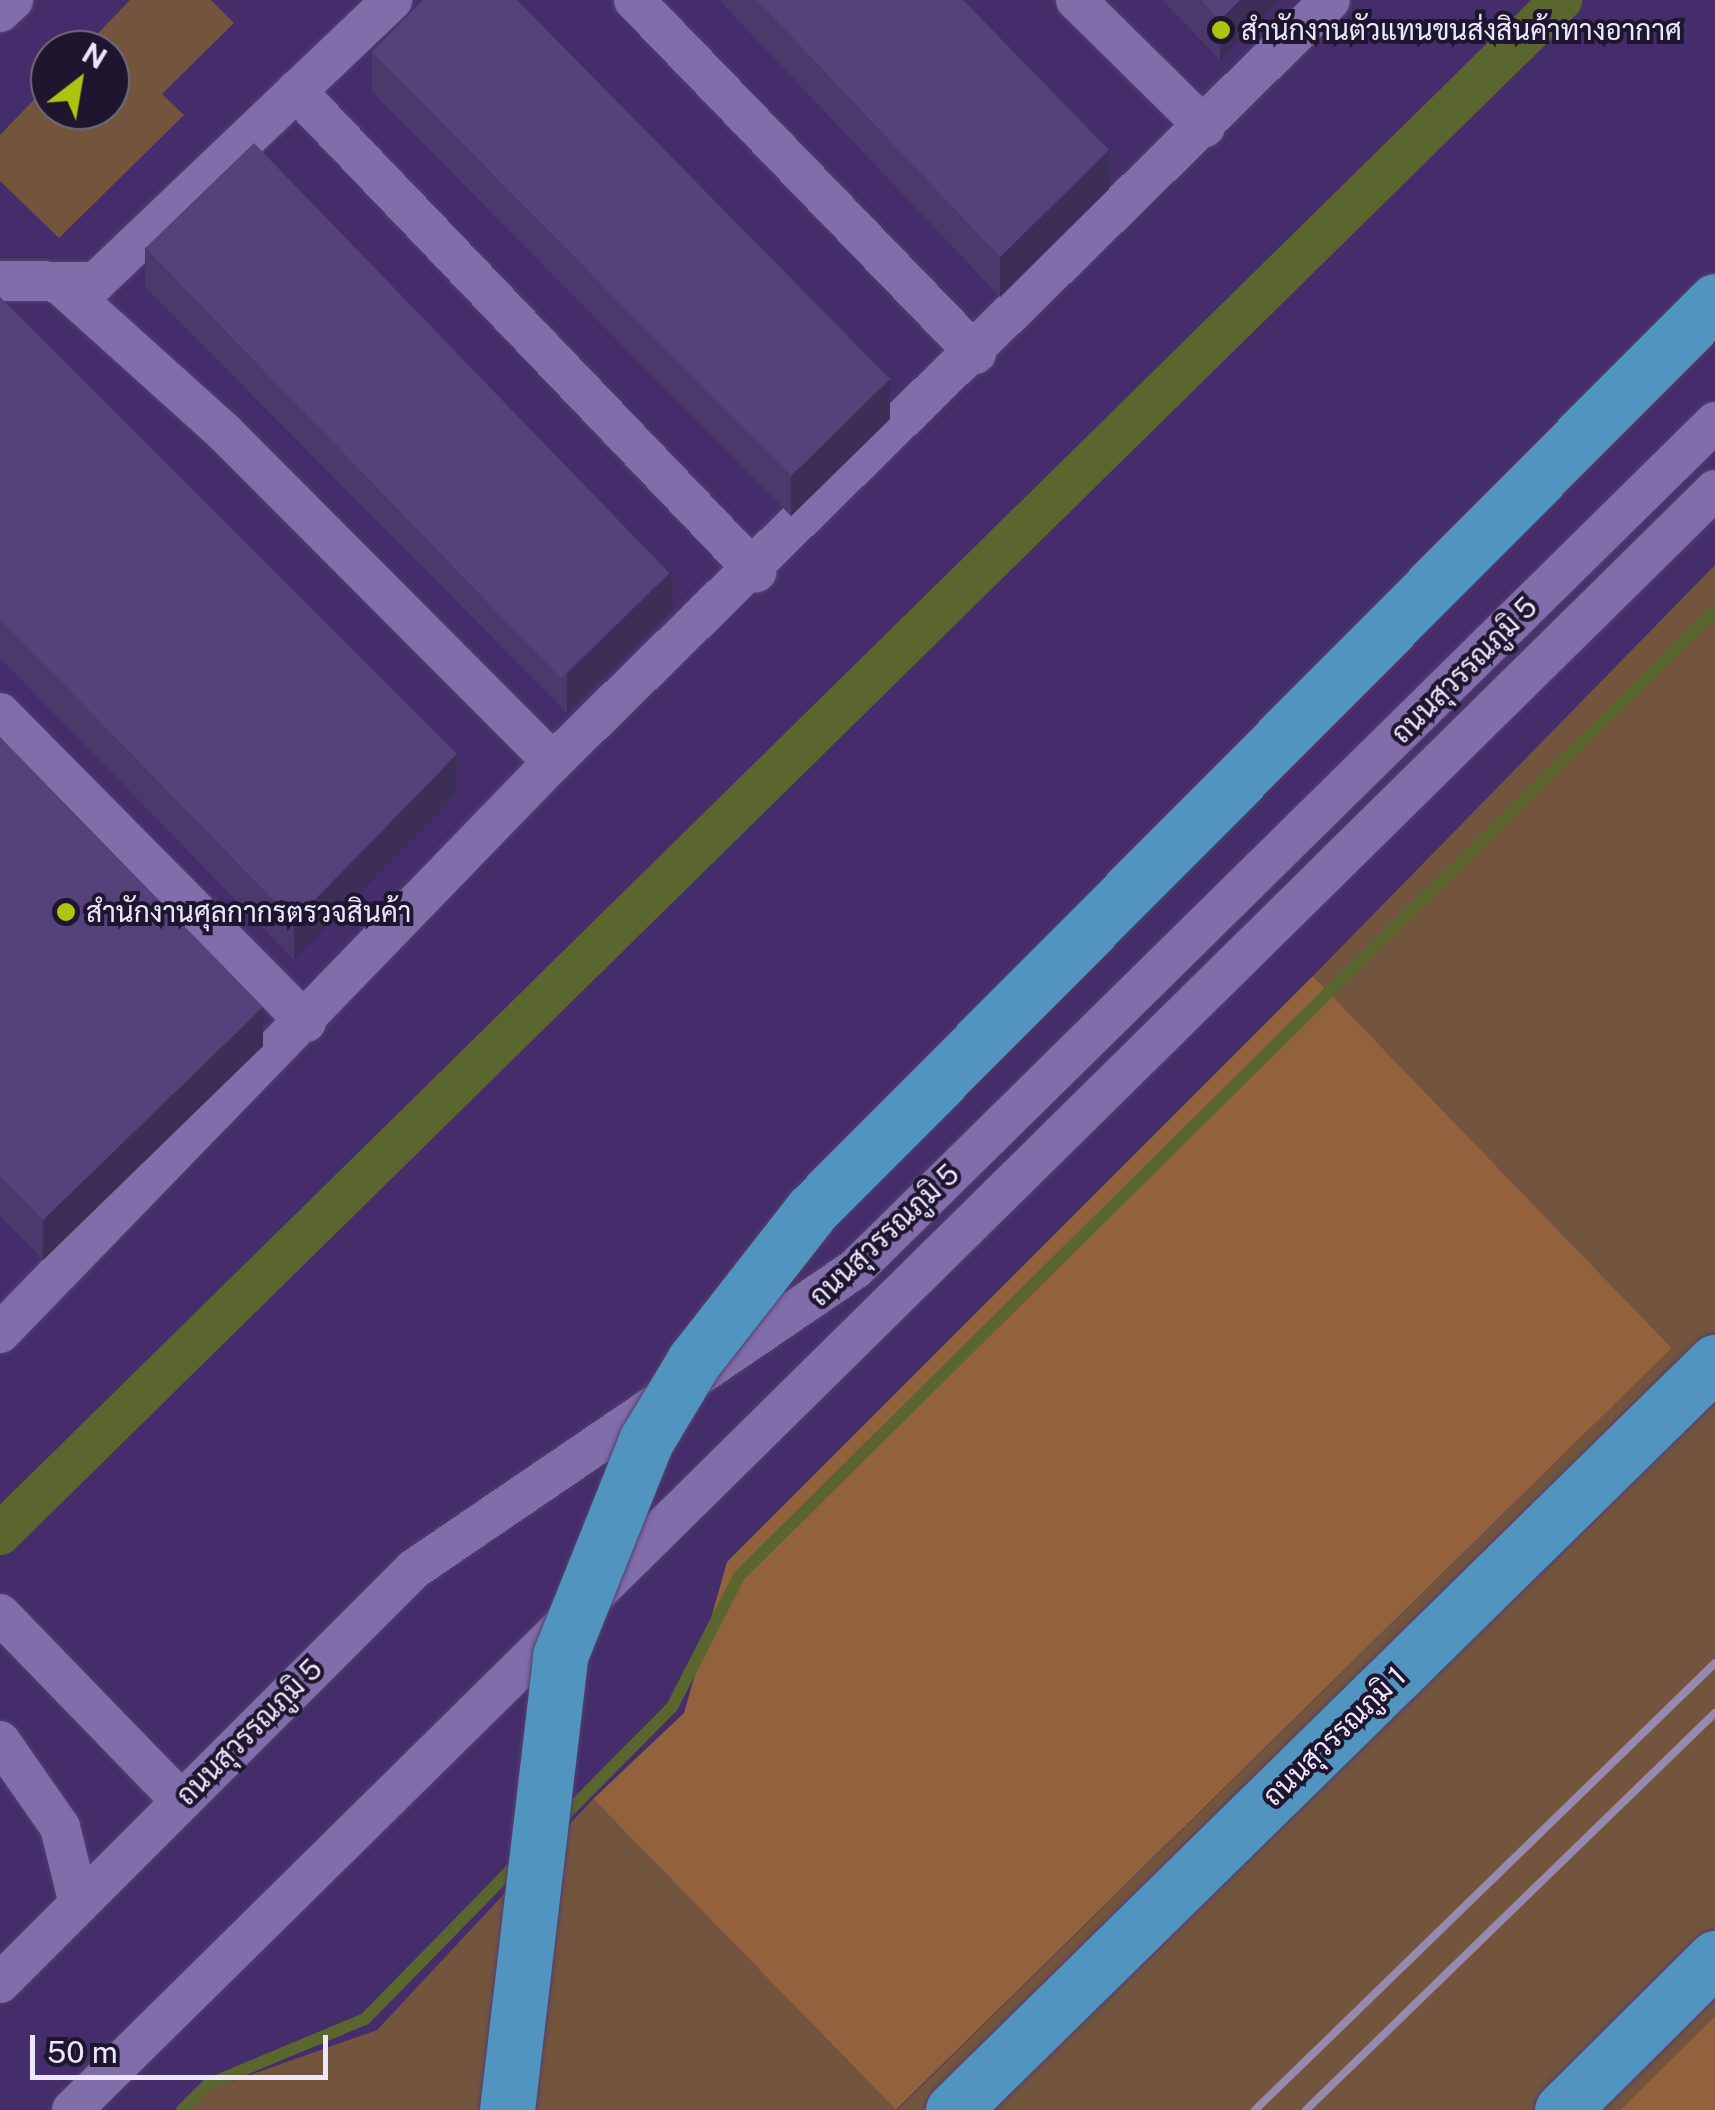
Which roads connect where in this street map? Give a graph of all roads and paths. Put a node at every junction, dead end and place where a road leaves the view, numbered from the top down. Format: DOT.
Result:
graph roads {
  1 [pos="12,0"];
  2 [pos="392,0"];
  3 [pos="634,0"];
  4 [pos="1076,0"];
  5 [pos="1330,0"];
  6 [pos="0,12"];
  7 [pos="296,92"];
  8 [pos="1204,128"];
  9 [pos="0,281"];
  10 [pos="63,287"];
  11 [pos="1715,301"];
  12 [pos="976,354"];
  13 [pos="1715,422"];
  14 [pos="1715,490"];
  15 [pos="756,572"];
  16 [pos="0,713"];
  17 [pos="553,762"];
  18 [pos="306,1022"];
  19 [pos="0,1333"];
  20 [pos="1715,1362"];
  21 [pos="0,1614"];
  22 [pos="0,1741"];
  23 [pos="180,1800"];
  24 [pos="79,1904"];
  25 [pos="1715,1958"];
  26 [pos="0,1983"];
  27 [pos="72,2110"];
  28 [pos="507,2110"];
  29 [pos="953,2110"];
  30 [pos="1562,2110"];
  1 -- 6 [label="street"];
  2 -- 7 [label="street"];
  3 -- 12 [label="street"];
  4 -- 8 [label="street"];
  5 -- 8 [label="street"];
  7 -- 10 [label="street"];
  7 -- 15 [label="street"];
  8 -- 12 [label="street"];
  9 -- 10 [label="street"];
  10 -- 17 [label="street"];
  11 -- 28 [label="highway, bridge"];
  12 -- 15 [label="street"];
  13 -- 23 [label="street, ถนนสุวรรณภูมิ 5"];
  14 -- 27 [label="street, ถนนสุวรรณภูมิ 5"];
  15 -- 17 [label="street"];
  16 -- 18 [label="street"];
  17 -- 18 [label="street"];
  18 -- 19 [label="street"];
  20 -- 29 [label="highway, ถนนสุวรรณภูมิ 1"];
  21 -- 23 [label="street"];
  22 -- 24 [label="street"];
  23 -- 24 [label="street, ถนนสุวรรณภูมิ 5"];
  24 -- 26 [label="street, ถนนสุวรรณภูมิ 5"];
  25 -- 30 [label="highway"];
}
